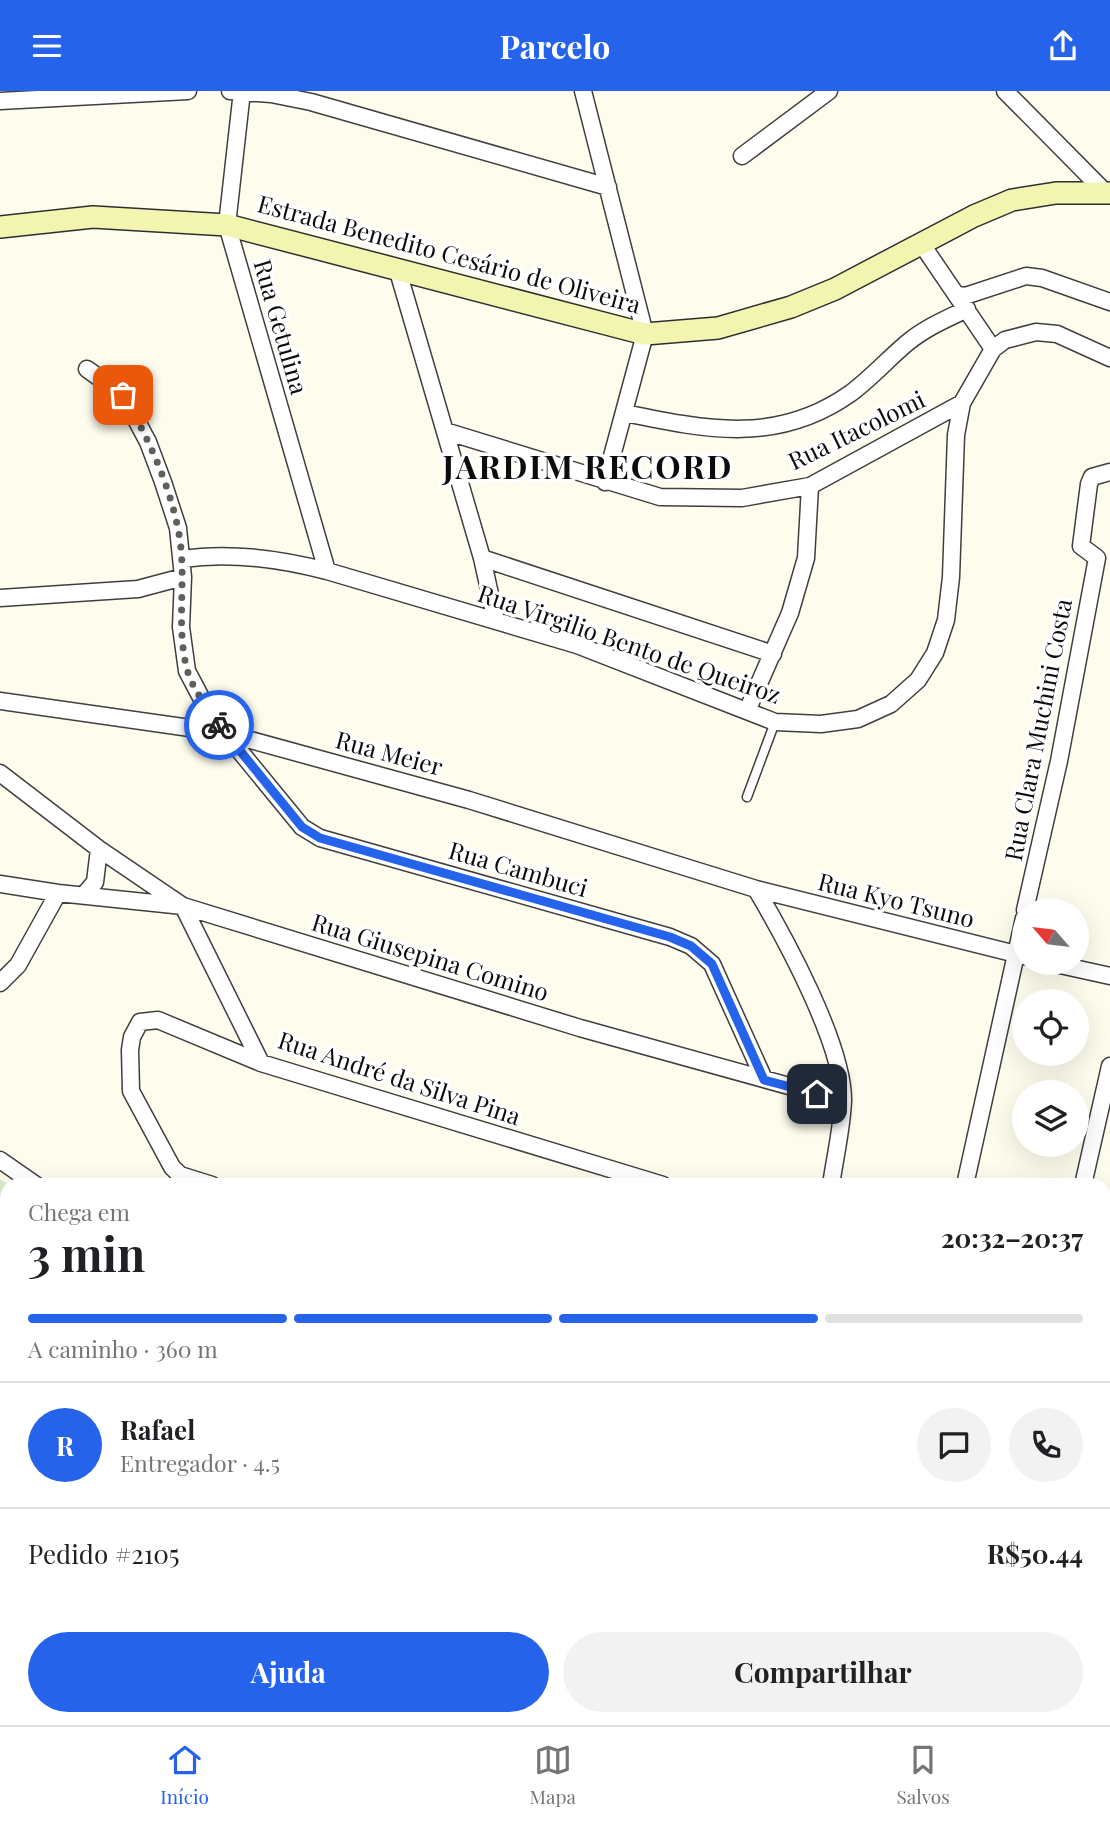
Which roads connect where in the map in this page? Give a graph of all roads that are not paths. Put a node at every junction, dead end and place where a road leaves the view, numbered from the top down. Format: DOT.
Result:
graph roads {
  1 [pos="188,91"];
  2 [pos="230,91"];
  3 [pos="242,91"];
  4 [pos="583,91"];
  5 [pos="829,91"];
  6 [pos="1005,91"];
  7 [pos="815,96"];
  8 [pos="0,101"];
  9 [pos="742,156"];
  10 [pos="608,187"];
  11 [pos="1108,193"];
  12 [pos="227,225"];
  13 [pos="0,227"];
  14 [pos="923,246"];
  15 [pos="397,268"];
  16 [pos="958,295"];
  17 [pos="1110,302"];
  18 [pos="967,309"];
  19 [pos="645,334"];
  20 [pos="993,349"];
  21 [pos="1110,358"];
  22 [pos="87,369"];
  23 [pos="962,403"];
  24 [pos="625,413"];
  25 [pos="445,431"];
  26 [pos="1110,472"];
  27 [pos="605,482"];
  28 [pos="810,486"];
  29 [pos="1103,557"];
  30 [pos="482,558"];
  31 [pos="182,559"];
  32 [pos="327,571"];
  33 [pos="183,577"];
  34 [pos="0,597"];
  35 [pos="496,621"];
  36 [pos="773,654"];
  37 [pos="0,701"];
  38 [pos="747,711"];
  39 [pos="775,722"];
  40 [pos="225,733"];
  41 [pos="0,773"];
  42 [pos="747,797"];
  43 [pos="99,849"];
  44 [pos="0,884"];
  45 [pos="756,889"];
  46 [pos="58,893"];
  47 [pos="84,895"];
  48 [pos="1029,898"];
  49 [pos="183,906"];
  50 [pos="1012,953"];
  51 [pos="1089,971"];
  52 [pos="1015,975"];
  53 [pos="1110,976"];
  54 [pos="0,982"];
  55 [pos="261,1063"];
  56 [pos="1110,1066"];
  57 [pos="764,1080"];
  58 [pos="843,1101"];
  59 [pos="0,1160"];
  60 [pos="26,1178"];
  61 [pos="190,1178"];
  62 [pos="640,1178"];
  63 [pos="832,1178"];
  64 [pos="967,1178"];
  65 [pos="1085,1178"];
  1 -- 8 [label="street"];
  2 -- 3 [label="street"];
  3 -- 10 [label="street"];
  3 -- 12 [label="street, Rua Getulina"];
  4 -- 10 [label="street"];
  5 -- 7 [label="street"];
  6 -- 11 [label="street"];
  7 -- 9 [label="street"];
  10 -- 19 [label="street"];
  11 -- 14 [label="main road, Estrada Benedito Cesário de Oliveira"];
  12 -- 13 [label="main road, Estrada Benedito Cesário de Oliveira"];
  12 -- 15 [label="main road, Estrada Benedito Cesário de Oliveira"];
  12 -- 32 [label="street, Rua Getulina"];
  14 -- 16 [label="street"];
  14 -- 19 [label="main road, Estrada Benedito Cesário de Oliveira"];
  15 -- 19 [label="main road, Estrada Benedito Cesário de Oliveira"];
  15 -- 25 [label="street"];
  16 -- 17 [label="street"];
  16 -- 18 [label="street"];
  18 -- 20 [label="street"];
  18 -- 24 [label="street"];
  19 -- 24 [label="street"];
  20 -- 21 [label="street"];
  20 -- 23 [label="street, Rua Virgilio Bento de Queiroz"];
  22 -- 31 [label="street, Rua Cambuci"];
  23 -- 28 [label="street, Rua Itacolomi"];
  23 -- 39 [label="street, Rua Virgilio Bento de Queiroz"];
  24 -- 27 [label="street"];
  25 -- 27 [label="street, Rua Itacolomi"];
  25 -- 30 [label="street"];
  26 -- 29 [label="street"];
  27 -- 28 [label="street, Rua Itacolomi"];
  28 -- 36 [label="street"];
  29 -- 48 [label="street, Rua Clara Muchini Costa"];
  30 -- 35 [label="street"];
  30 -- 36 [label="street"];
  31 -- 32 [label="street, Rua Virgilio Bento de Queiroz"];
  31 -- 33 [label="street, Rua Cambuci"];
  32 -- 35 [label="street, Rua Virgilio Bento de Queiroz"];
  33 -- 34 [label="street"];
  33 -- 40 [label="street, Rua Cambuci"];
  35 -- 38 [label="street, Rua Virgilio Bento de Queiroz"];
  36 -- 38 [label="street"];
  37 -- 40 [label="street, Rua Meier"];
  38 -- 39 [label="street, Rua Virgilio Bento de Queiroz"];
  39 -- 42 [label="lane"];
  40 -- 45 [label="street, Rua Meier"];
  40 -- 57 [label="street, Rua Cambuci"];
  41 -- 43 [label="street, Rua André da Silva Pina"];
  43 -- 47 [label="street"];
  43 -- 49 [label="street, Rua André da Silva Pina"];
  44 -- 46 [label="street, Rua Giusepina Comino"];
  45 -- 50 [label="street, Rua Kyo Tsuno"];
  45 -- 58 [label="street"];
  46 -- 47 [label="street, Rua Giusepina Comino"];
  46 -- 54 [label="street"];
  47 -- 49 [label="street, Rua Giusepina Comino"];
  49 -- 55 [label="street, Rua André da Silva Pina"];
  49 -- 57 [label="street, Rua Giusepina Comino"];
  51 -- 53 [label="street"];
  52 -- 64 [label="street"];
  55 -- 61 [label="street"];
  55 -- 62 [label="street, Rua André da Silva Pina"];
  56 -- 65 [label="street"];
  57 -- 58 [label="street, Rua Giusepina Comino"];
  58 -- 63 [label="street"];
  59 -- 60 [label="street"];
}
